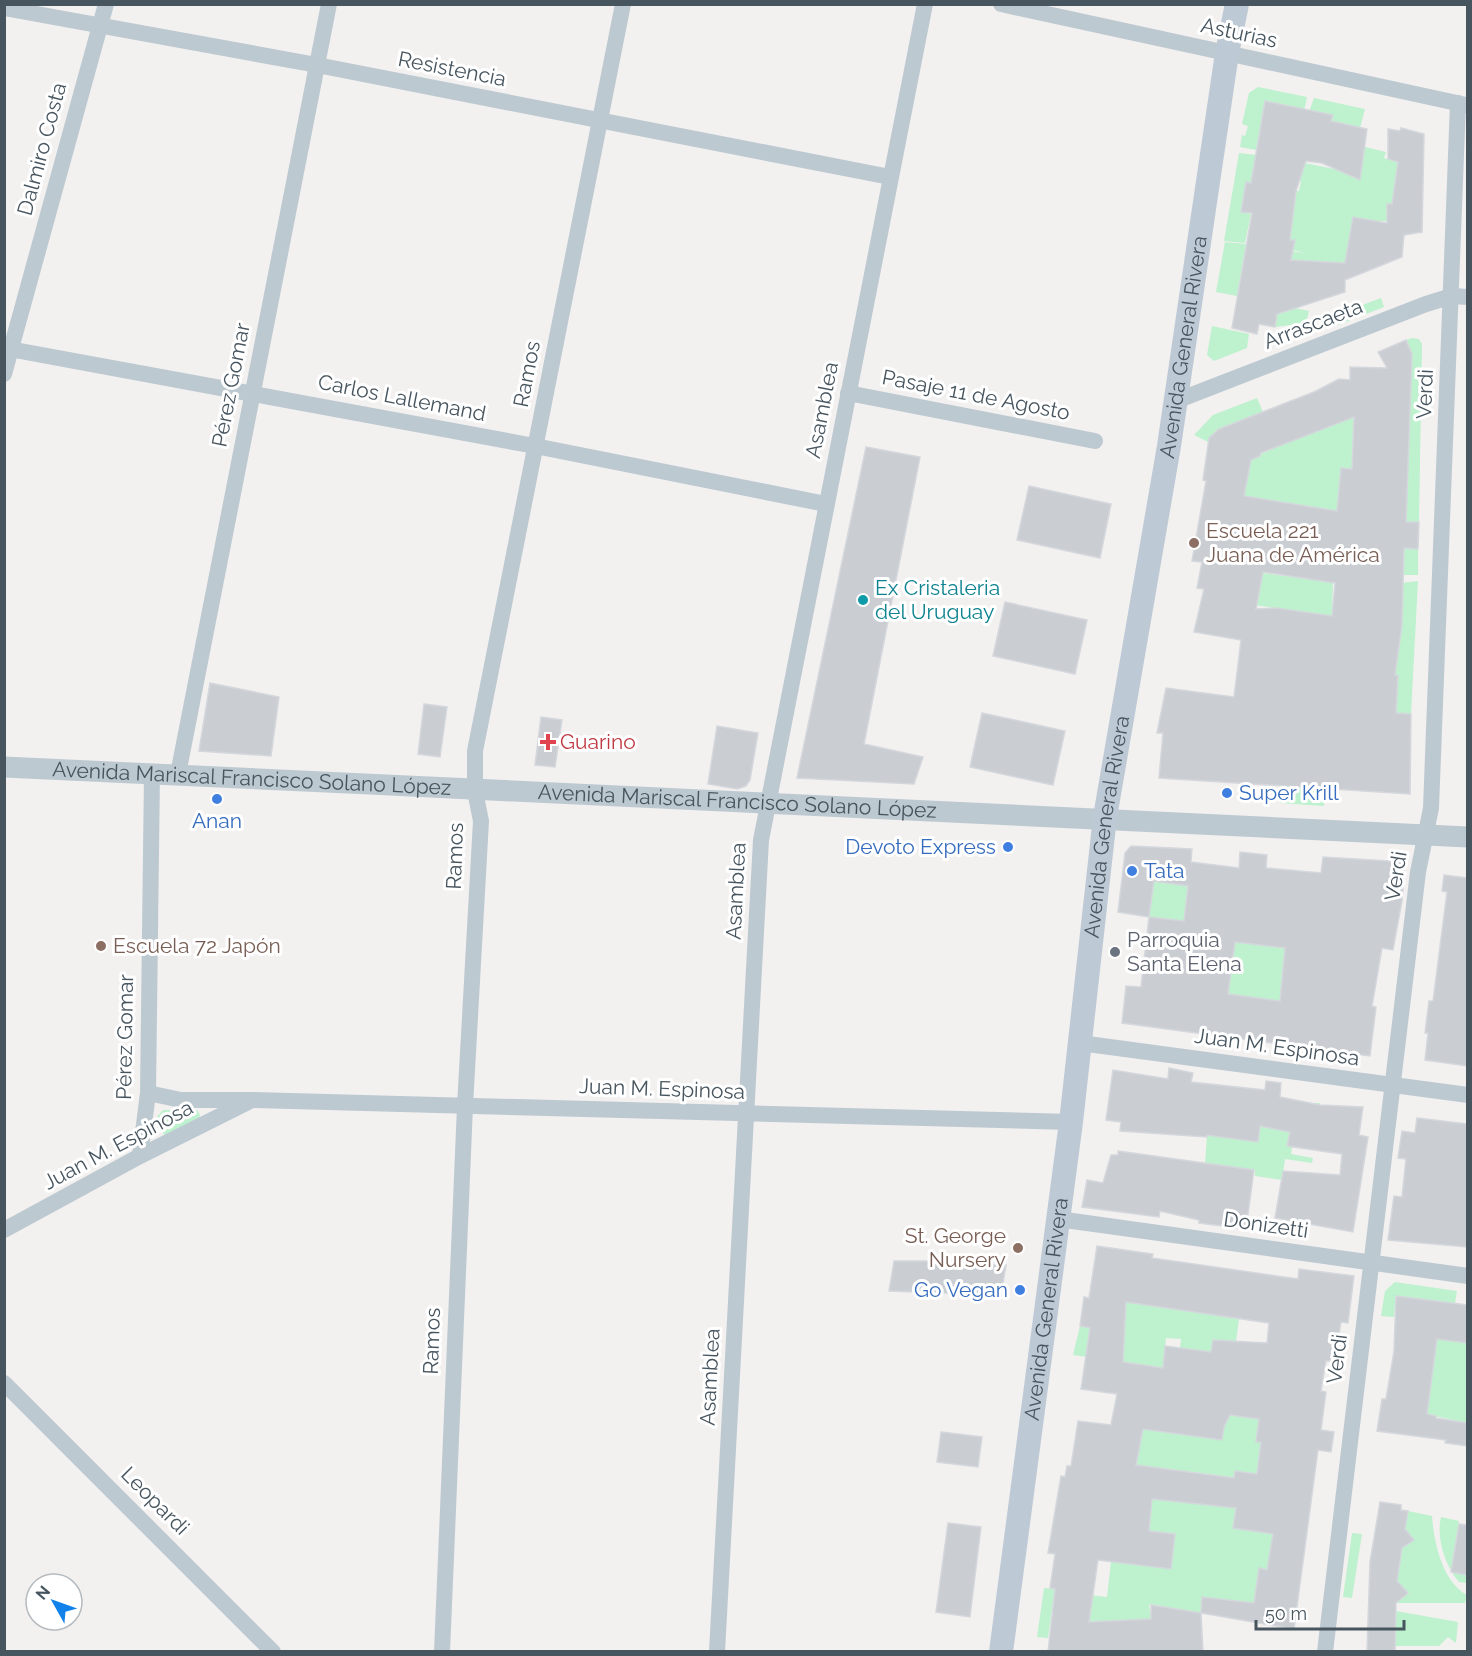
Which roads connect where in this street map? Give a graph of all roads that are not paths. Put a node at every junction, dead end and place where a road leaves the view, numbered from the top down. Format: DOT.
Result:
graph roads {
  1 [pos="106,4"];
  2 [pos="328,4"];
  3 [pos="623,4"];
  4 [pos="925,4"];
  5 [pos="1001,4"];
  6 [pos="1237,4"];
  7 [pos="4,8"];
  8 [pos="99,26"];
  9 [pos="1227,53"];
  10 [pos="316,65"];
  11 [pos="1463,104"];
  12 [pos="600,122"];
  13 [pos="890,177"];
  14 [pos="1460,296"];
  15 [pos="8,348"];
  16 [pos="4,374"];
  17 [pos="252,393"];
  18 [pos="848,393"];
  19 [pos="1176,401"];
  20 [pos="1095,441"];
  21 [pos="535,446"];
  22 [pos="826,504"];
  23 [pos="4,766"];
  24 [pos="152,774"];
  25 [pos="178,774"];
  26 [pos="475,791"];
  27 [pos="768,804"];
  28 [pos="1106,817"];
  29 [pos="1426,835"];
  30 [pos="1467,837"];
  31 [pos="1080,1043"];
  32 [pos="1393,1085"];
  33 [pos="148,1093"];
  34 [pos="1467,1095"];
  35 [pos="252,1100"];
  36 [pos="465,1106"];
  37 [pos="746,1115"];
  38 [pos="1071,1122"];
  39 [pos="140,1156"];
  40 [pos="1058,1219"];
  41 [pos="4,1230"];
  42 [pos="1371,1262"];
  43 [pos="1467,1276"];
  44 [pos="4,1383"];
  45 [pos="273,1652"];
  46 [pos="442,1652"];
  47 [pos="717,1652"];
  48 [pos="1001,1652"];
  49 [pos="1325,1652"];
  1 -- 8 [label="street, Dalmiro Costa"];
  2 -- 10 [label="street, Pérez Gomar"];
  3 -- 12 [label="street, Ramos"];
  4 -- 13 [label="street, Asamblea"];
  5 -- 9 [label="street, Asturias"];
  6 -- 9 [label="main road, Avenida General Rivera"];
  7 -- 8 [label="street, Resistencia"];
  8 -- 10 [label="street, Resistencia"];
  8 -- 15 [label="street, Dalmiro Costa"];
  9 -- 11 [label="street, Asturias"];
  9 -- 19 [label="main road, Avenida General Rivera"];
  10 -- 12 [label="street, Resistencia"];
  10 -- 17 [label="street, Pérez Gomar"];
  11 -- 14 [label="street, Verdi"];
  12 -- 13 [label="street, Resistencia"];
  12 -- 21 [label="street, Ramos"];
  13 -- 18 [label="street, Asamblea"];
  14 -- 19 [label="street, Arrascaeta"];
  14 -- 29 [label="street, Verdi"];
  15 -- 16 [label="street, Dalmiro Costa"];
  15 -- 17 [label="street, Carlos Lallemand"];
  17 -- 21 [label="street, Carlos Lallemand"];
  17 -- 25 [label="street, Pérez Gomar"];
  18 -- 20 [label="street, Pasaje 11 de Agosto"];
  18 -- 22 [label="street, Asamblea"];
  19 -- 28 [label="main road, Avenida General Rivera"];
  21 -- 22 [label="street, Carlos Lallemand"];
  21 -- 26 [label="street, Ramos"];
  22 -- 27 [label="street, Asamblea"];
  23 -- 24 [label="street, Avenida Mariscal Francisco Solano López"];
  24 -- 25 [label="street, Avenida Mariscal Francisco Solano López"];
  24 -- 33 [label="street, Pérez Gomar"];
  25 -- 26 [label="street, Avenida Mariscal Francisco Solano López"];
  26 -- 27 [label="street, Avenida Mariscal Francisco Solano López"];
  26 -- 36 [label="street, Ramos"];
  27 -- 28 [label="street, Avenida Mariscal Francisco Solano López"];
  27 -- 37 [label="street, Asamblea"];
  28 -- 29 [label="street, Avenida Mariscal Francisco Solano López"];
  28 -- 31 [label="main road, Avenida General Rivera"];
  29 -- 30 [label="street, Avenida Mariscal Francisco Solano López"];
  29 -- 32 [label="street, Verdi"];
  31 -- 32 [label="street, Juan M. Espinosa"];
  31 -- 38 [label="main road, Avenida General Rivera"];
  32 -- 34 [label="street, Juan M. Espinosa"];
  32 -- 42 [label="street, Verdi"];
  33 -- 35 [label="street, Juan M. Espinosa"];
  33 -- 39 [label="street, Pérez Gomar"];
  35 -- 36 [label="street, Juan M. Espinosa"];
  35 -- 39 [label="street, Juan M. Espinosa"];
  36 -- 37 [label="street, Juan M. Espinosa"];
  36 -- 46 [label="street, Ramos"];
  37 -- 38 [label="street, Juan M. Espinosa"];
  37 -- 47 [label="street, Asamblea"];
  38 -- 40 [label="main road, Avenida General Rivera"];
  39 -- 41 [label="street, Juan M. Espinosa"];
  40 -- 42 [label="street, Donizetti"];
  40 -- 48 [label="main road, Avenida General Rivera"];
  42 -- 43 [label="street, Donizetti"];
  42 -- 49 [label="street, Verdi"];
  44 -- 45 [label="street, Leopardi"];
}
